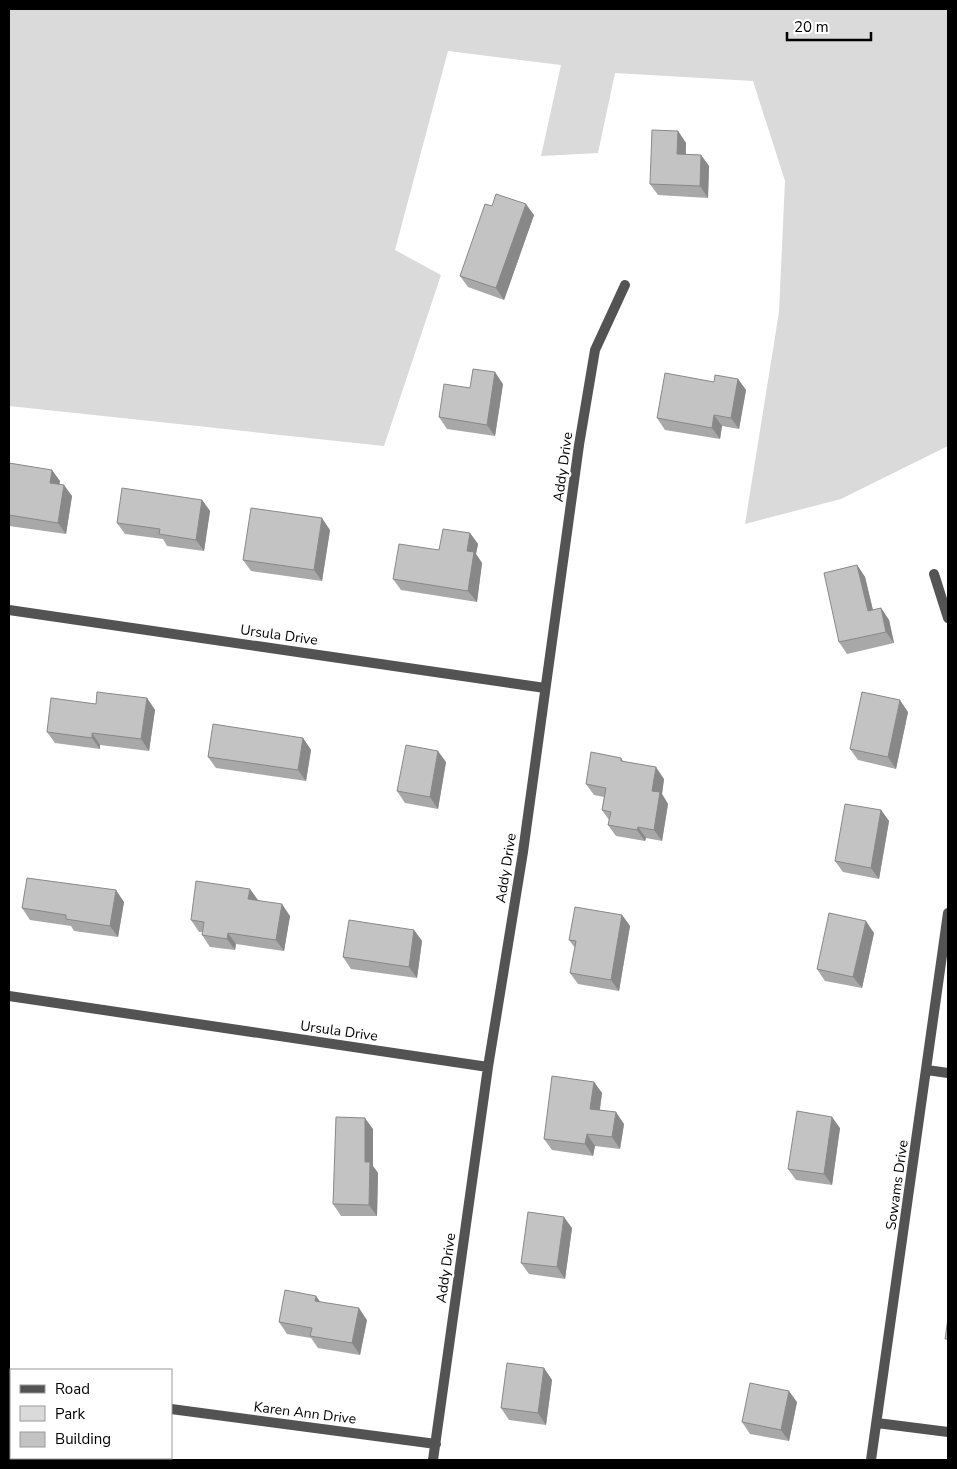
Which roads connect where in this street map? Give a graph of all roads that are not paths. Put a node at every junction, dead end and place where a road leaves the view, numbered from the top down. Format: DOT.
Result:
graph roads {
  1 [pos="625,285"];
  2 [pos="934,574"];
  3 [pos="9,610"];
  4 [pos="948,618"];
  5 [pos="545,688"];
  6 [pos="948,913"];
  7 [pos="9,996"];
  8 [pos="488,1067"];
  9 [pos="927,1070"];
  10 [pos="948,1073"];
  11 [pos="172,1409"];
  12 [pos="877,1423"];
  13 [pos="948,1432"];
  14 [pos="436,1444"];
  15 [pos="433,1460"];
  16 [pos="871,1460"];
  1 -- 5 [label="street, Addy Drive"];
  2 -- 4 [label="street"];
  3 -- 5 [label="street, Ursula Drive"];
  5 -- 8 [label="street, Addy Drive"];
  6 -- 9 [label="street, Sowams Drive"];
  7 -- 8 [label="street, Ursula Drive"];
  8 -- 14 [label="street, Addy Drive"];
  9 -- 10 [label="street"];
  9 -- 12 [label="street, Sowams Drive"];
  11 -- 14 [label="street, Karen Ann Drive"];
  12 -- 13 [label="street"];
  12 -- 16 [label="street, Sowams Drive"];
  14 -- 15 [label="street, Addy Drive"];
}
